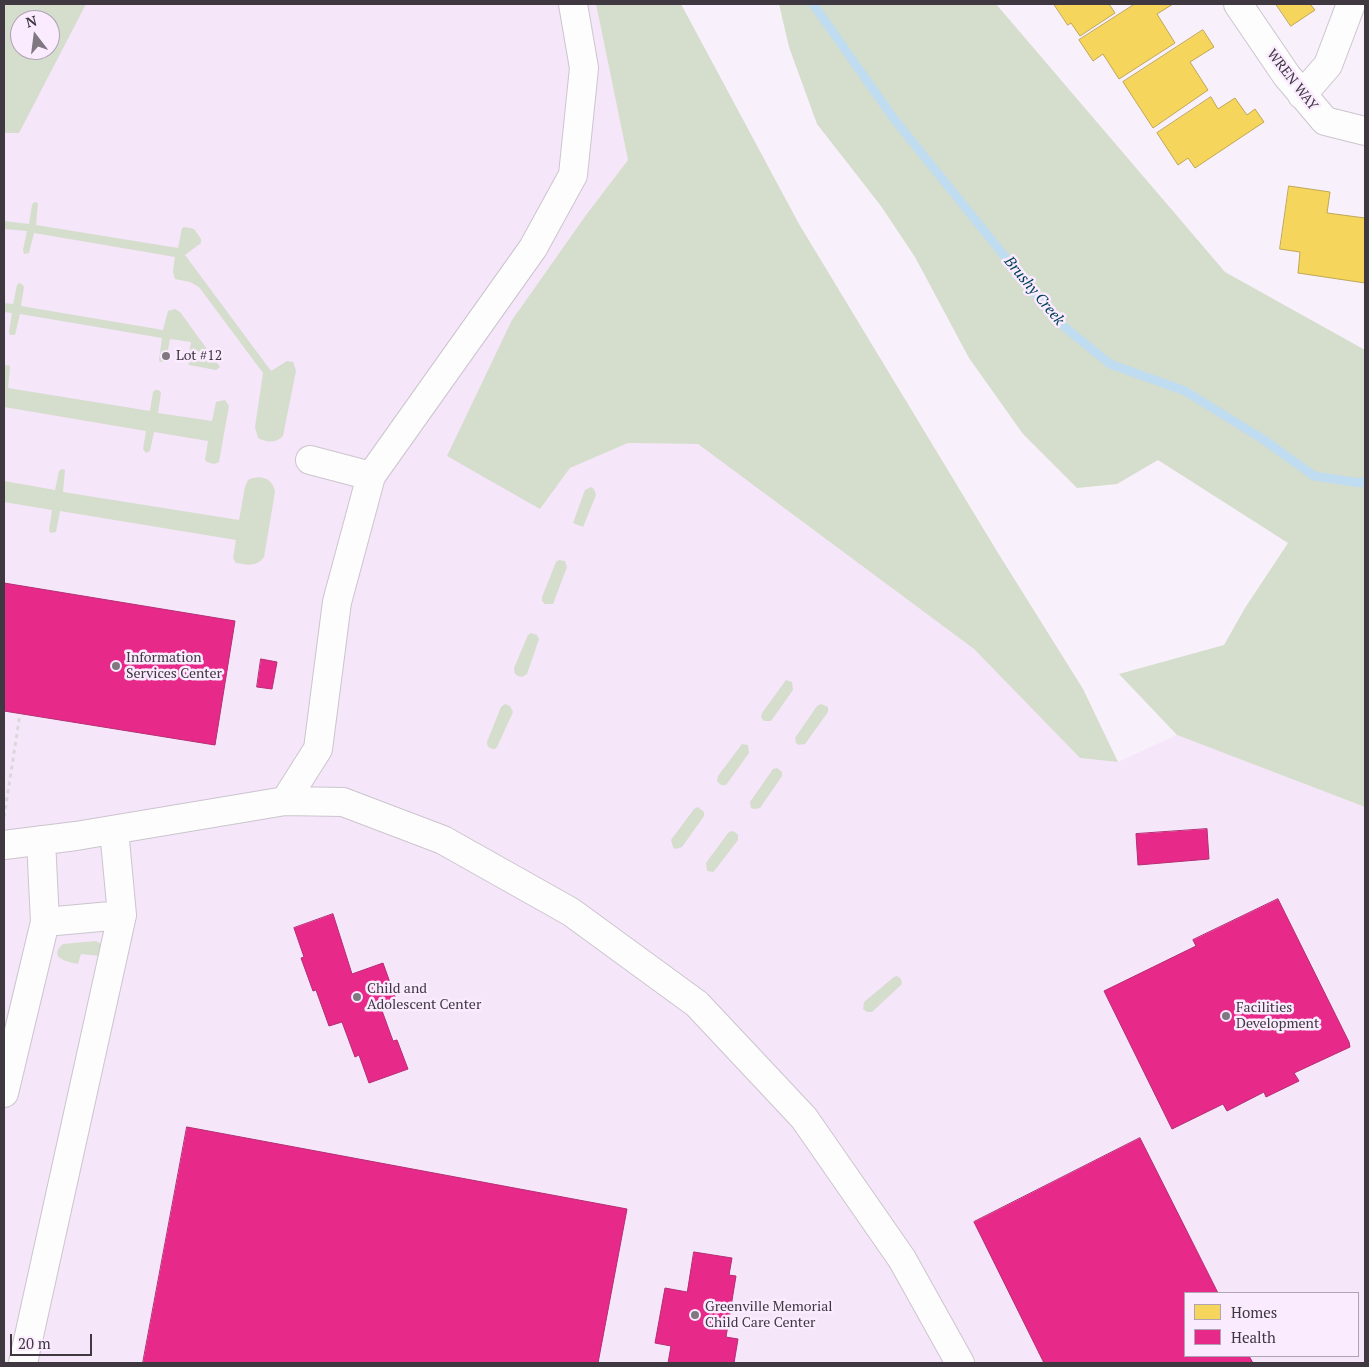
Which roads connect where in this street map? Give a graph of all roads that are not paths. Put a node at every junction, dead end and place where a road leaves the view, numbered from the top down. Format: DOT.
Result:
graph roads {
  1 [pos="573,4"];
  2 [pos="1238,4"];
  3 [pos="1351,4"];
  4 [pos="1302,95"];
  5 [pos="1365,131"];
  6 [pos="310,460"];
  7 [pos="371,476"];
  8 [pos="285,802"];
  9 [pos="114,830"];
  10 [pos="41,840"];
  11 [pos="4,845"];
  12 [pos="122,915"];
  13 [pos="44,922"];
  14 [pos="4,1093"];
  15 [pos="23,1363"];
  16 [pos="960,1363"];
  1 -- 7 [label="street"];
  2 -- 4 [label="street, WREN WAY"];
  3 -- 4 [label="street"];
  4 -- 5 [label="street, WREN WAY"];
  6 -- 7 [label="street"];
  7 -- 8 [label="street"];
  8 -- 9 [label="street"];
  8 -- 16 [label="street"];
  9 -- 10 [label="street"];
  9 -- 12 [label="street"];
  10 -- 11 [label="street"];
  10 -- 13 [label="street"];
  12 -- 13 [label="street"];
  12 -- 15 [label="street"];
  13 -- 14 [label="street"];
}
